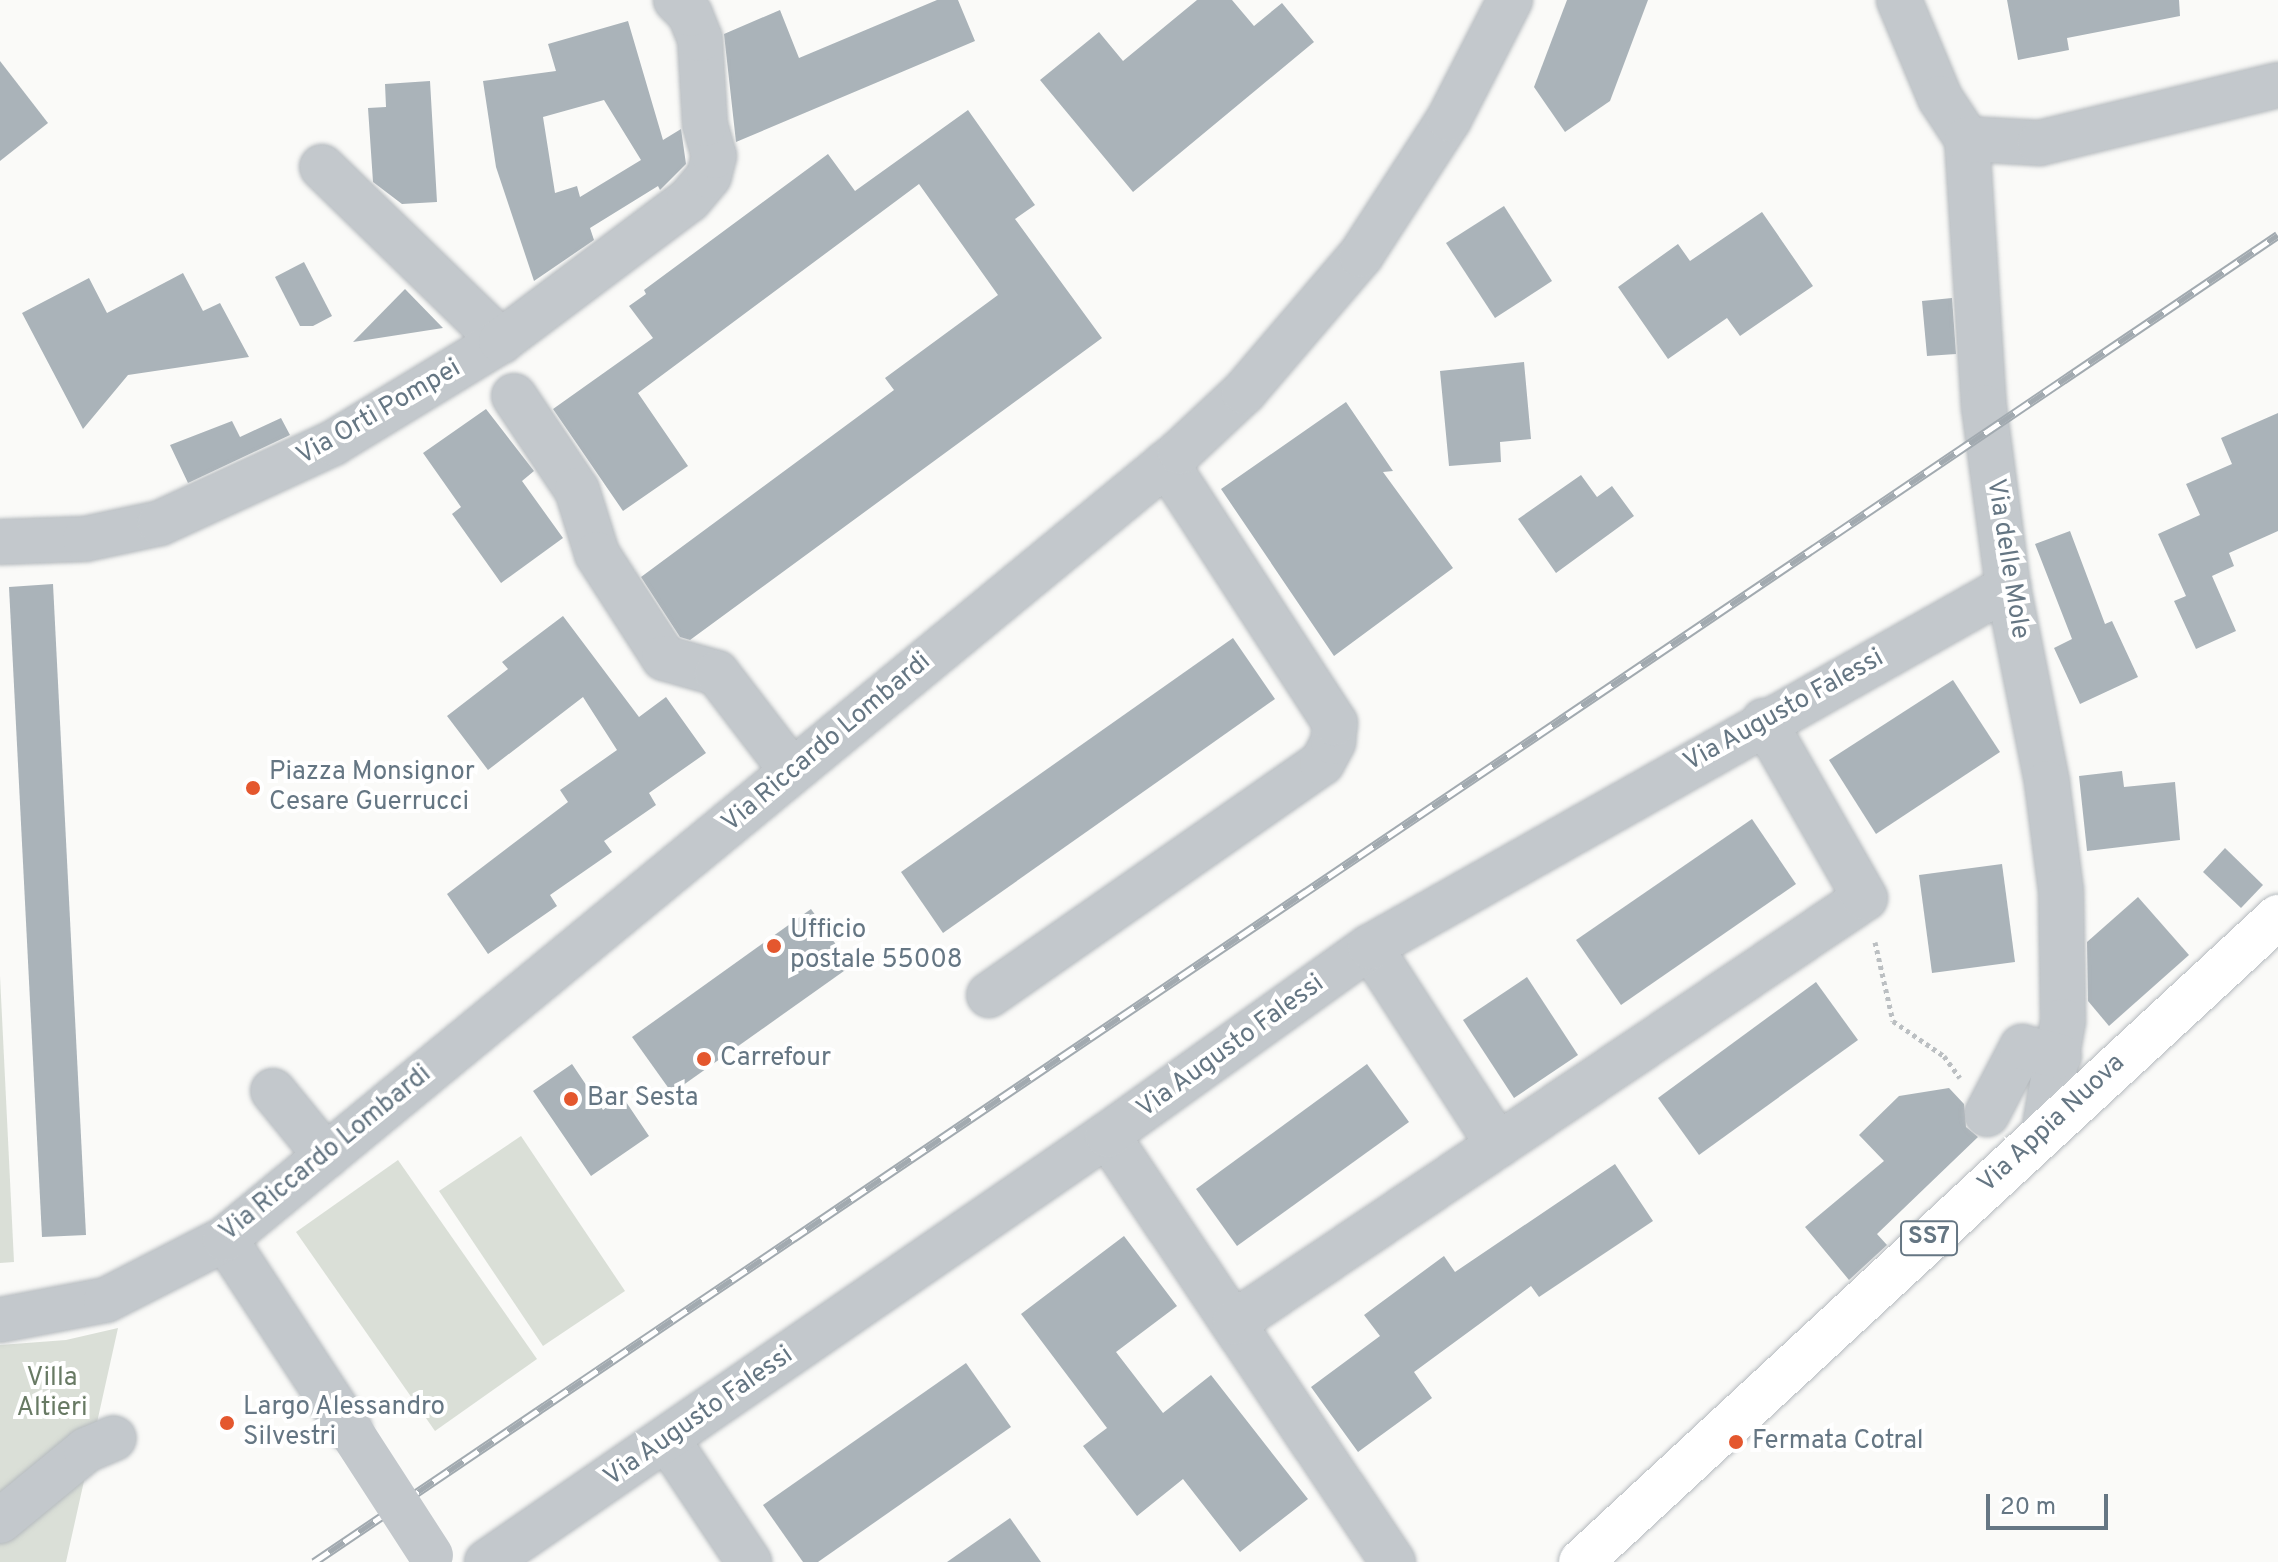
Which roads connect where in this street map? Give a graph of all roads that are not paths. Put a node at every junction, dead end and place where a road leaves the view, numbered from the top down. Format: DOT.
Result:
graph roads {
  1 [pos="676,0"];
  2 [pos="1899,0"];
  3 [pos="1496,5"];
  4 [pos="2278,85"];
  5 [pos="1967,139"];
  6 [pos="322,167"];
  7 [pos="501,341"];
  8 [pos="514,396"];
  9 [pos="1166,463"];
  10 [pos="0,542"];
  11 [pos="2008,587"];
  12 [pos="1764,721"];
  13 [pos="792,771"];
  14 [pos="2278,917"];
  15 [pos="1370,947"];
  16 [pos="989,995"];
  17 [pos="2059,1056"];
  18 [pos="273,1091"];
  19 [pos="1987,1114"];
  20 [pos="2044,1131"];
  21 [pos="1107,1135"];
  22 [pos="1498,1145"];
  23 [pos="326,1156"];
  24 [pos="225,1239"];
  25 [pos="0,1320"];
  26 [pos="1235,1322"];
  27 [pos="114,1438"];
  28 [pos="667,1439"];
  29 [pos="0,1521"];
  30 [pos="434,1558"];
  31 [pos="487,1562"];
  32 [pos="749,1562"];
  33 [pos="1393,1562"];
  34 [pos="1581,1562"];
  1 -- 7 [label="street, Via Orti Pompei"];
  2 -- 5 [label="street"];
  3 -- 9 [label="street, Via Riccardo Lombardi"];
  4 -- 5 [label="street"];
  5 -- 11 [label="street, Via delle Mole"];
  6 -- 7 [label="street"];
  7 -- 10 [label="street, Via Orti Pompei"];
  8 -- 13 [label="street"];
  9 -- 13 [label="street, Via Riccardo Lombardi"];
  9 -- 16 [label="street"];
  11 -- 12 [label="street, Via Augusto Falessi"];
  11 -- 17 [label="street, Via delle Mole"];
  12 -- 15 [label="street, Via Augusto Falessi"];
  12 -- 22 [label="street"];
  13 -- 23 [label="street, Via Riccardo Lombardi"];
  14 -- 20 [label="main road, Via Appia Nuova / SS7"];
  15 -- 21 [label="street, Via Augusto Falessi"];
  15 -- 22 [label="street"];
  17 -- 19 [label="street"];
  17 -- 20 [label="street, Via delle Mole"];
  18 -- 23 [label="street"];
  20 -- 34 [label="main road, Via Appia Nuova / SS7"];
  21 -- 26 [label="street"];
  21 -- 28 [label="street, Via Augusto Falessi"];
  22 -- 26 [label="street"];
  23 -- 24 [label="street, Via Riccardo Lombardi"];
  24 -- 25 [label="street, Via Riccardo Lombardi"];
  24 -- 30 [label="street, bridge"];
  26 -- 33 [label="street"];
  27 -- 29 [label="street"];
  28 -- 31 [label="street, Via Augusto Falessi"];
  28 -- 32 [label="street"];
}
